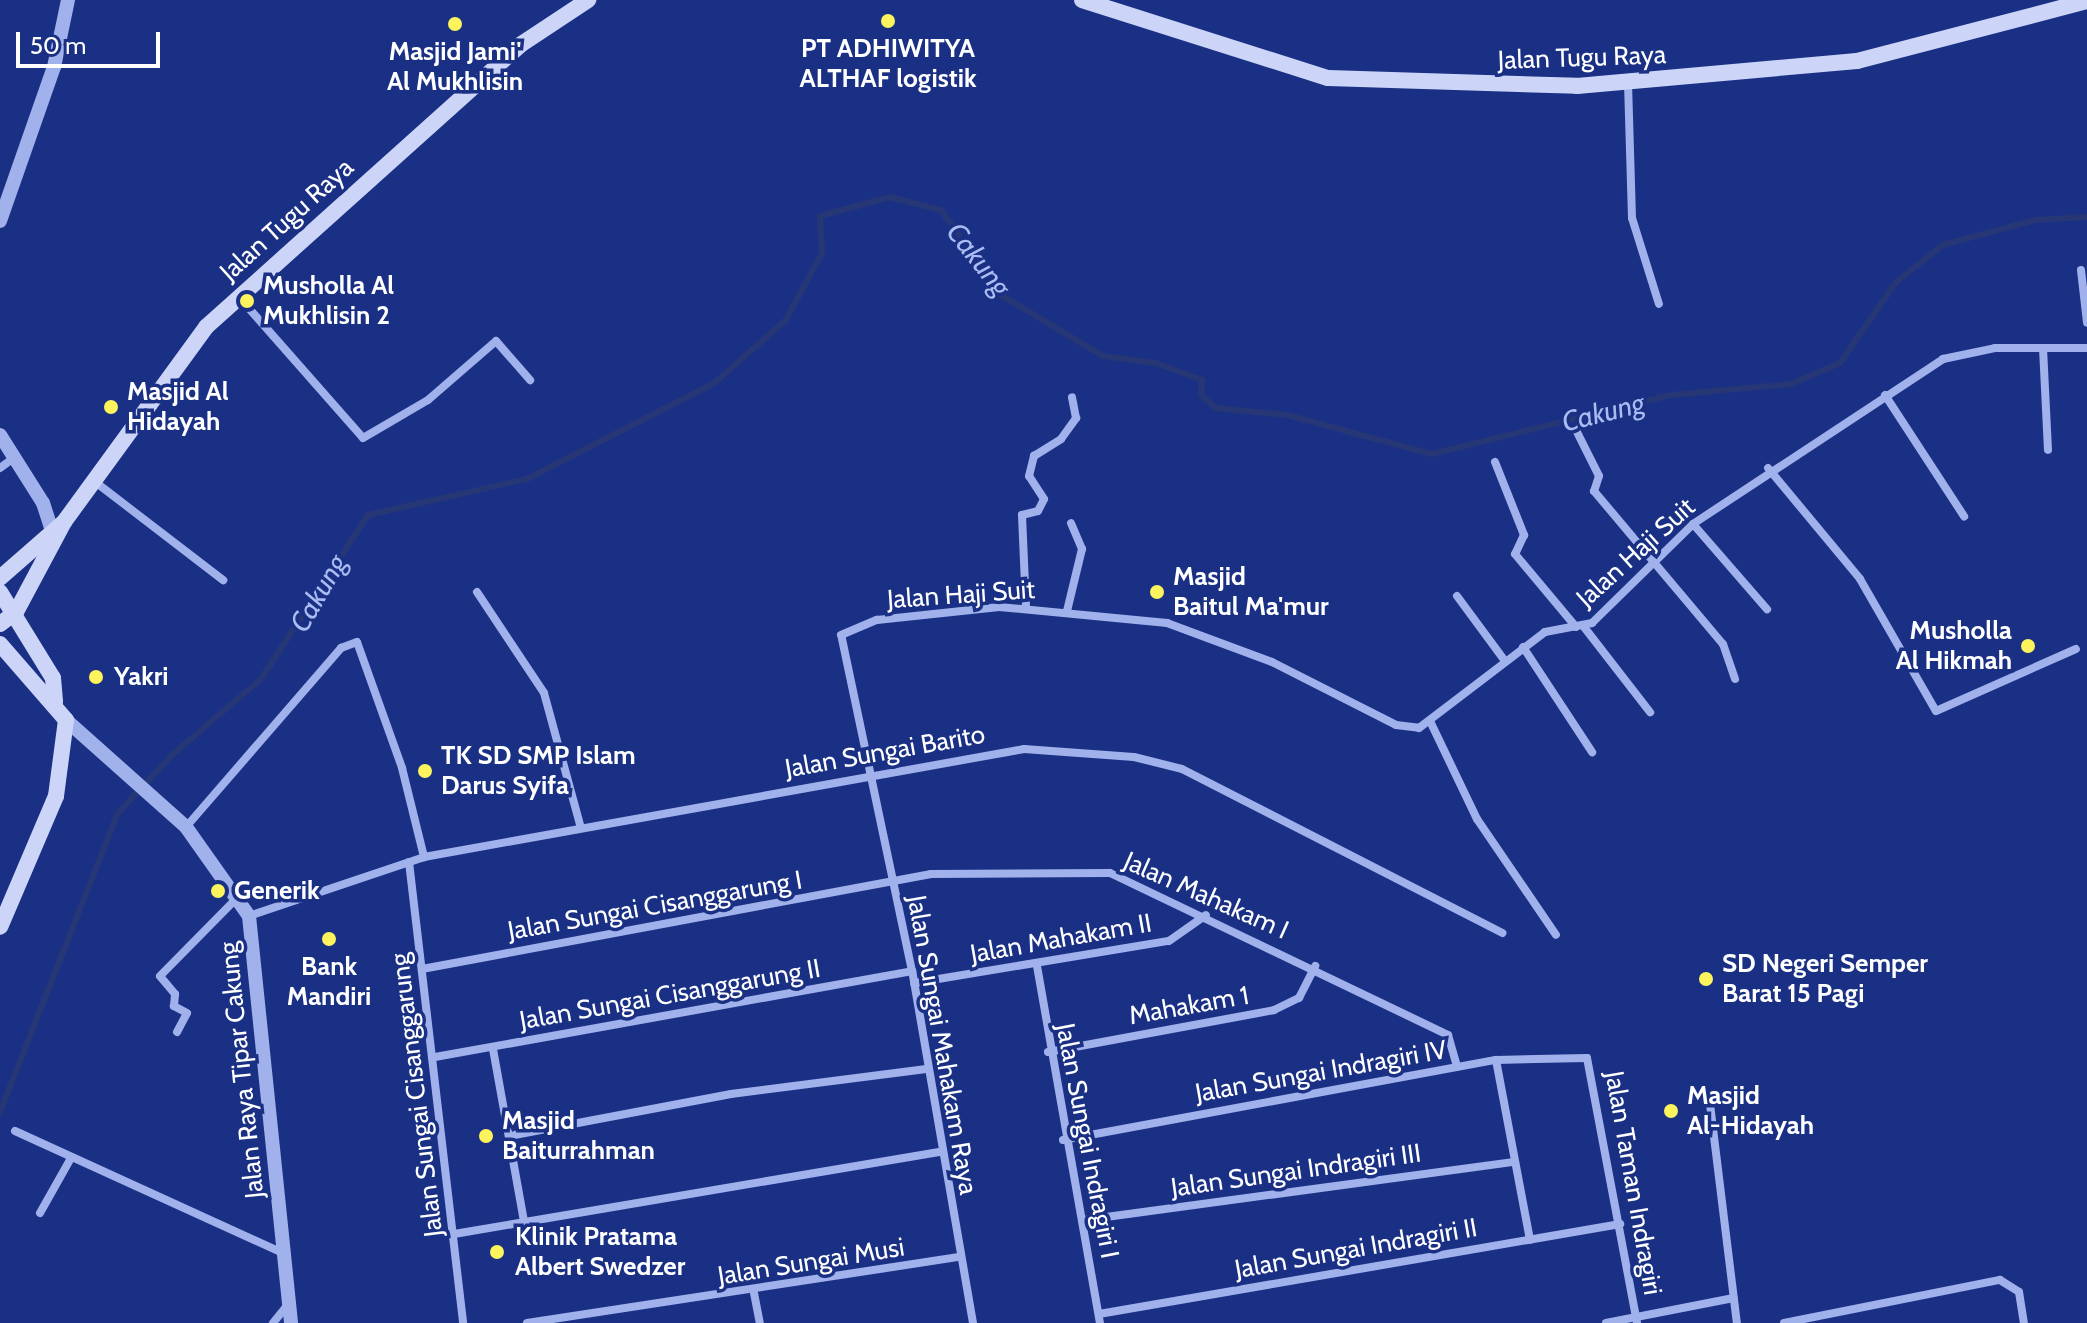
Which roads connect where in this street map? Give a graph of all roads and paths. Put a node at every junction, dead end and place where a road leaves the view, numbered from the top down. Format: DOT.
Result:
graph roads {
  1 [pos="68,0"];
  2 [pos="588,0"];
  3 [pos="1082,0"];
  4 [pos="2087,1"];
  5 [pos="1628,83"];
  6 [pos="0,221"];
  7 [pos="2081,270"];
  8 [pos="238,296"];
  9 [pos="1659,304"];
  10 [pos="2087,323"];
  11 [pos="2043,348"];
  12 [pos="2087,348"];
  13 [pos="530,380"];
  14 [pos="1885,395"];
  15 [pos="1072,397"];
  16 [pos="1576,430"];
  17 [pos="0,435"];
  18 [pos="2048,450"];
  19 [pos="15,456"];
  20 [pos="1495,462"];
  21 [pos="0,468"];
  22 [pos="1768,468"];
  23 [pos="94,481"];
  24 [pos="1964,516"];
  25 [pos="1071,523"];
  26 [pos="1693,524"];
  27 [pos="57,531"];
  28 [pos="1653,564"];
  29 [pos="0,578"];
  30 [pos="223,580"];
  31 [pos="0,592"];
  32 [pos="477,592"];
  33 [pos="1457,596"];
  34 [pos="1026,607"];
  35 [pos="1767,609"];
  36 [pos="1067,611"];
  37 [pos="16,612"];
  38 [pos="0,624"];
  39 [pos="1580,627"];
  40 [pos="0,644"];
  41 [pos="1523,647"];
  42 [pos="2076,649"];
  43 [pos="1505,661"];
  44 [pos="1735,679"];
  45 [pos="55,702"];
  46 [pos="1650,712"];
  47 [pos="66,720"];
  48 [pos="1430,721"];
  49 [pos="1592,752"];
  50 [pos="873,773"];
  51 [pos="186,827"];
  52 [pos="581,828"];
  53 [pos="424,857"];
  54 [pos="409,862"];
  55 [pos="894,883"];
  56 [pos="238,897"];
  57 [pos="1206,915"];
  58 [pos="249,916"];
  59 [pos="0,927"];
  60 [pos="1502,933"];
  61 [pos="1556,935"];
  62 [pos="1037,966"];
  63 [pos="1315,966"];
  64 [pos="422,969"];
  65 [pos="912,971"];
  66 [pos="914,983"];
  67 [pos="177,1032"];
  68 [pos="493,1049"];
  69 [pos="1048,1052"];
  70 [pos="435,1057"];
  71 [pos="1587,1058"];
  72 [pos="1496,1060"];
  73 [pos="1457,1067"];
  74 [pos="926,1069"];
  75 [pos="1709,1096"];
  76 [pos="15,1131"];
  77 [pos="509,1136"];
  78 [pos="1063,1140"];
  79 [pos="939,1152"];
  80 [pos="71,1158"];
  81 [pos="1514,1162"];
  82 [pos="40,1213"];
  83 [pos="1084,1220"];
  84 [pos="524,1222"];
  85 [pos="1620,1224"];
  86 [pos="454,1234"];
  87 [pos="1530,1240"];
  88 [pos="285,1255"];
  89 [pos="959,1257"];
  90 [pos="754,1293"];
  91 [pos="1734,1298"];
  92 [pos="290,1302"];
  93 [pos="1100,1318"];
  94 [pos="1637,1320"];
  95 [pos="273,1323"];
  96 [pos="291,1323"];
  97 [pos="463,1323"];
  98 [pos="527,1323"];
  99 [pos="760,1323"];
  100 [pos="973,1323"];
  101 [pos="1606,1323"];
  102 [pos="1737,1323"];
  103 [pos="1784,1323"];
  104 [pos="2024,1323"];
  1 -- 6 [label="street"];
  2 -- 8 [label="main road, Jalan Tugu Raya"];
  3 -- 5 [label="main road, Jalan Tugu Raya"];
  4 -- 5 [label="main road, Jalan Tugu Raya"];
  5 -- 9 [label="street"];
  7 -- 10 [label="street"];
  8 -- 13 [label="street"];
  8 -- 23 [label="main road, Jalan Tugu Raya"];
  11 -- 12 [label="street, Jalan Haji Suit"];
  11 -- 14 [label="street, Jalan Haji Suit"];
  11 -- 18 [label="street"];
  14 -- 22 [label="street, Jalan Haji Suit"];
  14 -- 24 [label="street"];
  15 -- 34 [label="street"];
  16 -- 28 [label="street"];
  17 -- 19 [label="street"];
  19 -- 21 [label="street"];
  19 -- 27 [label="street"];
  20 -- 39 [label="street"];
  22 -- 26 [label="street, Jalan Haji Suit"];
  22 -- 42 [label="street"];
  23 -- 27 [label="main road, Jalan Tugu Raya"];
  23 -- 30 [label="street"];
  25 -- 36 [label="street"];
  26 -- 28 [label="street, Jalan Haji Suit"];
  26 -- 35 [label="street"];
  27 -- 29 [label="main road"];
  27 -- 37 [label="main road"];
  28 -- 39 [label="street, Jalan Haji Suit"];
  28 -- 44 [label="street"];
  31 -- 37 [label="main road"];
  32 -- 52 [label="street"];
  33 -- 43 [label="street"];
  34 -- 36 [label="street, Jalan Haji Suit"];
  34 -- 50 [label="street, Jalan Haji Suit"];
  36 -- 48 [label="street, Jalan Haji Suit"];
  37 -- 38 [label="main road"];
  37 -- 45 [label="main road"];
  39 -- 41 [label="street, Jalan Haji Suit"];
  39 -- 46 [label="street"];
  40 -- 45 [label="main road"];
  41 -- 43 [label="street, Jalan Haji Suit"];
  41 -- 49 [label="street"];
  43 -- 48 [label="street, Jalan Haji Suit"];
  45 -- 47 [label="main road"];
  47 -- 51 [label="street, Jalan Raya Tipar Cakung"];
  47 -- 59 [label="main road"];
  48 -- 61 [label="street"];
  50 -- 52 [label="street, Jalan Sungai Barito"];
  50 -- 55 [label="street, Jalan Sungai Mahakam Raya"];
  50 -- 60 [label="street, Jalan Sungai Barito"];
  51 -- 53 [label="street"];
  51 -- 56 [label="street, Jalan Raya Tipar Cakung"];
  52 -- 53 [label="street, Jalan Sungai Barito"];
  53 -- 54 [label="street, Jalan Sungai Barito"];
  54 -- 58 [label="street, Jalan Sungai Barito"];
  54 -- 64 [label="street, Jalan Sungai Cisanggarung"];
  55 -- 57 [label="street, Jalan Mahakam I"];
  55 -- 64 [label="street, Jalan Sungai Cisanggarung I"];
  55 -- 65 [label="street, Jalan Sungai Mahakam Raya"];
  56 -- 58 [label="street, Jalan Raya Tipar Cakung"];
  56 -- 67 [label="street"];
  57 -- 62 [label="street, Jalan Mahakam II"];
  57 -- 63 [label="street, Jalan Mahakam I"];
  58 -- 88 [label="street, Jalan Raya Tipar Cakung"];
  62 -- 66 [label="street, Jalan Mahakam II"];
  62 -- 69 [label="street, Jalan Sungai Indragiri I"];
  63 -- 69 [label="street, Mahakam 1"];
  63 -- 73 [label="street, Jalan Mahakam I"];
  64 -- 70 [label="street, Jalan Sungai Cisanggarung"];
  65 -- 66 [label="street, Jalan Sungai Mahakam Raya"];
  65 -- 68 [label="street, Jalan Sungai Cisanggarung II"];
  66 -- 74 [label="street, Jalan Sungai Mahakam Raya"];
  68 -- 70 [label="street, Jalan Sungai Cisanggarung II"];
  68 -- 77 [label="street"];
  69 -- 78 [label="street, Jalan Sungai Indragiri I"];
  70 -- 86 [label="street, Jalan Sungai Cisanggarung"];
  71 -- 72 [label="street, Jalan Sungai Indragiri IV"];
  71 -- 85 [label="street, Jalan Taman Indragiri"];
  72 -- 73 [label="street, Jalan Sungai Indragiri IV"];
  72 -- 81 [label="street"];
  73 -- 78 [label="street, Jalan Sungai Indragiri IV"];
  74 -- 77 [label="street"];
  74 -- 79 [label="street, Jalan Sungai Mahakam Raya"];
  75 -- 91 [label="street"];
  76 -- 80 [label="street"];
  77 -- 84 [label="street"];
  78 -- 83 [label="street, Jalan Sungai Indragiri I"];
  79 -- 84 [label="street"];
  79 -- 89 [label="street, Jalan Sungai Mahakam Raya"];
  80 -- 82 [label="street"];
  80 -- 88 [label="street"];
  81 -- 83 [label="street, Jalan Sungai Indragiri III"];
  81 -- 87 [label="street"];
  83 -- 93 [label="street, Jalan Sungai Indragiri I"];
  84 -- 86 [label="street"];
  85 -- 87 [label="street, Jalan Sungai Indragiri II"];
  85 -- 94 [label="street, Jalan Taman Indragiri"];
  86 -- 97 [label="street, Jalan Sungai Cisanggarung"];
  87 -- 93 [label="street, Jalan Sungai Indragiri II"];
  88 -- 92 [label="street, Jalan Raya Tipar Cakung"];
  89 -- 90 [label="street, Jalan Sungai Musi"];
  89 -- 100 [label="street, Jalan Sungai Mahakam Raya"];
  90 -- 98 [label="street, Jalan Sungai Musi"];
  90 -- 99 [label="street"];
  91 -- 94 [label="street"];
  91 -- 102 [label="street"];
  92 -- 95 [label="street"];
  92 -- 96 [label="street, Jalan Raya Tipar Cakung"];
  94 -- 101 [label="street"];
  103 -- 104 [label="street"];
}
